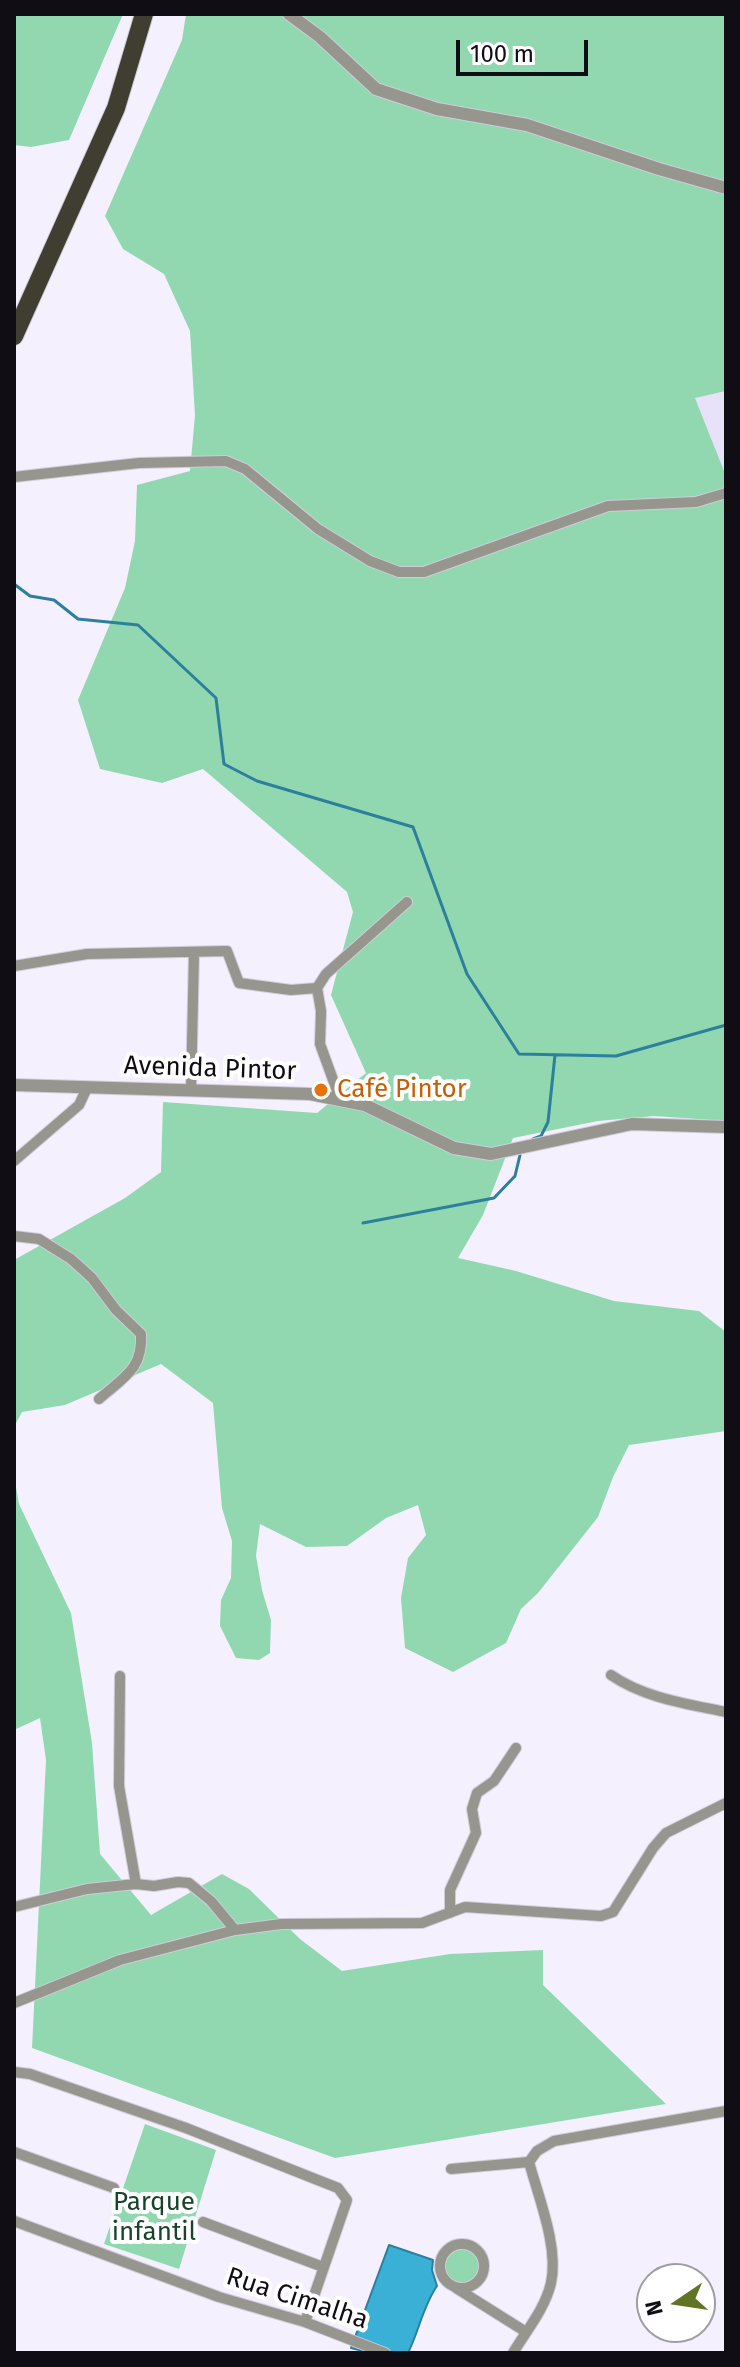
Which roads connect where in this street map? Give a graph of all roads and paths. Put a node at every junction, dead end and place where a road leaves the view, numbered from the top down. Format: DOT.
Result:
graph roads {
  1 [pos="144,14"];
  2 [pos="289,14"];
  3 [pos="726,188"];
  4 [pos="14,336"];
  5 [pos="14,477"];
  6 [pos="726,493"];
  7 [pos="407,902"];
  8 [pos="194,952"];
  9 [pos="14,966"];
  10 [pos="317,988"];
  11 [pos="14,1085"];
  12 [pos="87,1088"];
  13 [pos="191,1091"];
  14 [pos="340,1099"];
  15 [pos="726,1127"];
  16 [pos="14,1161"];
  17 [pos="14,1236"];
  18 [pos="99,1399"];
  19 [pos="611,1675"];
  20 [pos="120,1676"];
  21 [pos="726,1712"];
  22 [pos="516,1748"];
  23 [pos="726,1803"];
  24 [pos="136,1884"];
  25 [pos="14,1907"];
  26 [pos="450,1913"];
  27 [pos="235,1930"];
  28 [pos="14,2003"];
  29 [pos="16,2072"];
  30 [pos="14,2084"];
  31 [pos="726,2111"];
  32 [pos="14,2152"];
  33 [pos="529,2162"];
  34 [pos="451,2169"];
  35 [pos="114,2188"];
  36 [pos="14,2221"];
  37 [pos="203,2222"];
  38 [pos="323,2267"];
  39 [pos="449,2284"];
  40 [pos="305,2322"];
  41 [pos="526,2332"];
  42 [pos="385,2353"];
  43 [pos="513,2353"];
  1 -- 4 [label="highway"];
  2 -- 3 [label="street"];
  5 -- 6 [label="street"];
  7 -- 10 [label="street"];
  8 -- 9 [label="street"];
  8 -- 10 [label="street"];
  8 -- 13 [label="street"];
  10 -- 14 [label="street"];
  11 -- 12 [label="street, Avenida Pintor"];
  12 -- 13 [label="street, Avenida Pintor"];
  12 -- 16 [label="street"];
  13 -- 14 [label="street, Avenida Pintor"];
  14 -- 15 [label="street, Avenida Pintor"];
  17 -- 18 [label="street"];
  19 -- 21 [label="street"];
  20 -- 24 [label="street"];
  22 -- 26 [label="street"];
  23 -- 26 [label="street"];
  24 -- 25 [label="street"];
  24 -- 27 [label="street"];
  26 -- 27 [label="street"];
  27 -- 28 [label="street"];
  29 -- 30 [label="street"];
  29 -- 38 [label="street"];
  31 -- 33 [label="street"];
  32 -- 35 [label="street"];
  33 -- 34 [label="street"];
  33 -- 41 [label="street"];
  36 -- 40 [label="street, Rua Cimalha"];
  37 -- 38 [label="street"];
  38 -- 40 [label="street"];
  39 -- 39 [label="street"];
  39 -- 41 [label="street"];
  40 -- 42 [label="street, Rua Cimalha"];
  41 -- 43 [label="street"];
}
